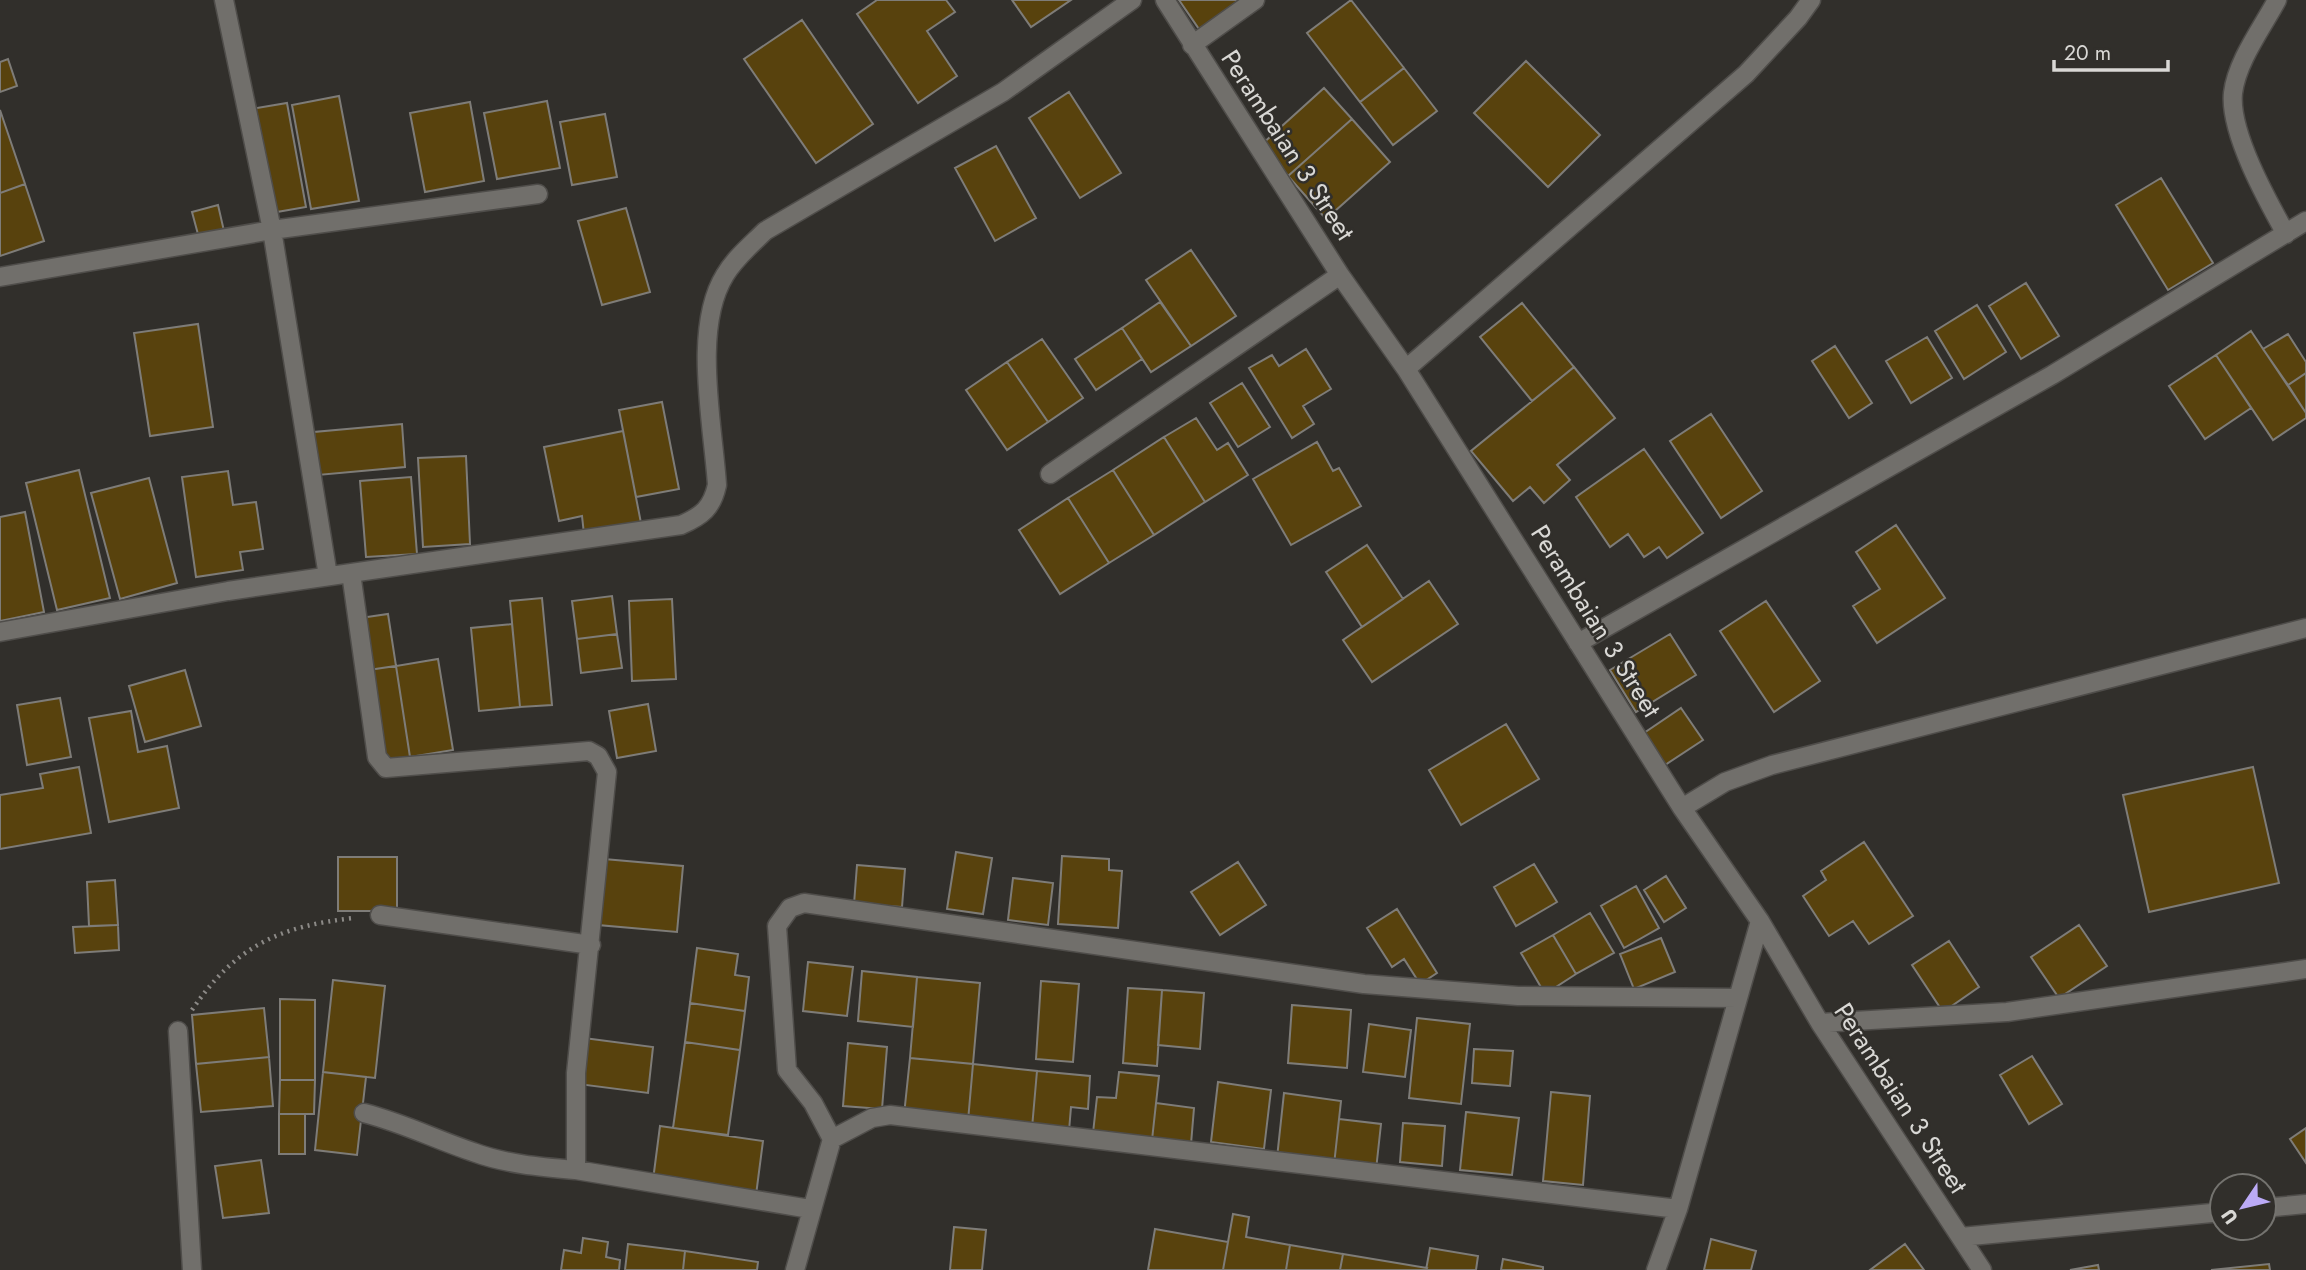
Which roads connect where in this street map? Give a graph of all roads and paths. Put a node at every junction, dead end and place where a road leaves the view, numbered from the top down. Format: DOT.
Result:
graph roads {
  1 [pos="224,0"];
  2 [pos="1132,0"];
  3 [pos="1165,0"];
  4 [pos="1255,0"];
  5 [pos="1811,0"];
  6 [pos="2277,0"];
  7 [pos="1192,45"];
  8 [pos="538,194"];
  9 [pos="2306,221"];
  10 [pos="272,230"];
  11 [pos="2286,234"];
  12 [pos="1340,275"];
  13 [pos="0,277"];
  14 [pos="1406,369"];
  15 [pos="1050,474"];
  16 [pos="351,573"];
  17 [pos="328,576"];
  18 [pos="2306,628"];
  19 [pos="0,632"];
  20 [pos="1578,643"];
  21 [pos="1682,808"];
  22 [pos="380,915"];
  23 [pos="1760,921"];
  24 [pos="591,945"];
  25 [pos="2306,969"];
  26 [pos="1738,998"];
  27 [pos="1820,1023"];
  28 [pos="178,1031"];
  29 [pos="364,1113"];
  30 [pos="832,1139"];
  31 [pos="576,1170"];
  32 [pos="2306,1203"];
  33 [pos="2278,1206"];
  34 [pos="810,1209"];
  35 [pos="1678,1209"];
  36 [pos="2208,1213"];
  37 [pos="1961,1237"];
  38 [pos="192,1270"];
  39 [pos="795,1270"];
  40 [pos="1656,1270"];
  41 [pos="1982,1270"];
  1 -- 10 [label="street"];
  2 -- 16 [label="street"];
  3 -- 7 [label="street, Perambaian 3 Street"];
  4 -- 7 [label="street"];
  5 -- 14 [label="street"];
  6 -- 11 [label="street"];
  7 -- 12 [label="street, Perambaian 3 Street"];
  8 -- 10 [label="street"];
  9 -- 11 [label="street"];
  10 -- 13 [label="street"];
  10 -- 17 [label="street"];
  11 -- 20 [label="street"];
  12 -- 14 [label="street, Perambaian 3 Street"];
  12 -- 15 [label="street"];
  14 -- 20 [label="street, Perambaian 3 Street"];
  16 -- 17 [label="street"];
  16 -- 24 [label="street"];
  17 -- 19 [label="street"];
  18 -- 21 [label="street"];
  20 -- 21 [label="street, Perambaian 3 Street"];
  21 -- 23 [label="street, Perambaian 3 Street"];
  22 -- 24 [label="street"];
  22 -- 28 [label="path"];
  23 -- 26 [label="street"];
  23 -- 27 [label="street, Perambaian 3 Street"];
  24 -- 31 [label="street"];
  25 -- 27 [label="street"];
  26 -- 30 [label="street"];
  26 -- 35 [label="street"];
  27 -- 37 [label="street, Perambaian 3 Street"];
  28 -- 38 [label="street"];
  29 -- 31 [label="street"];
  30 -- 34 [label="street"];
  30 -- 35 [label="street"];
  31 -- 34 [label="street"];
  32 -- 33 [label="street"];
  34 -- 39 [label="street"];
  35 -- 40 [label="street"];
  36 -- 37 [label="street"];
  37 -- 41 [label="street, Perambaian 3 Street"];
}
